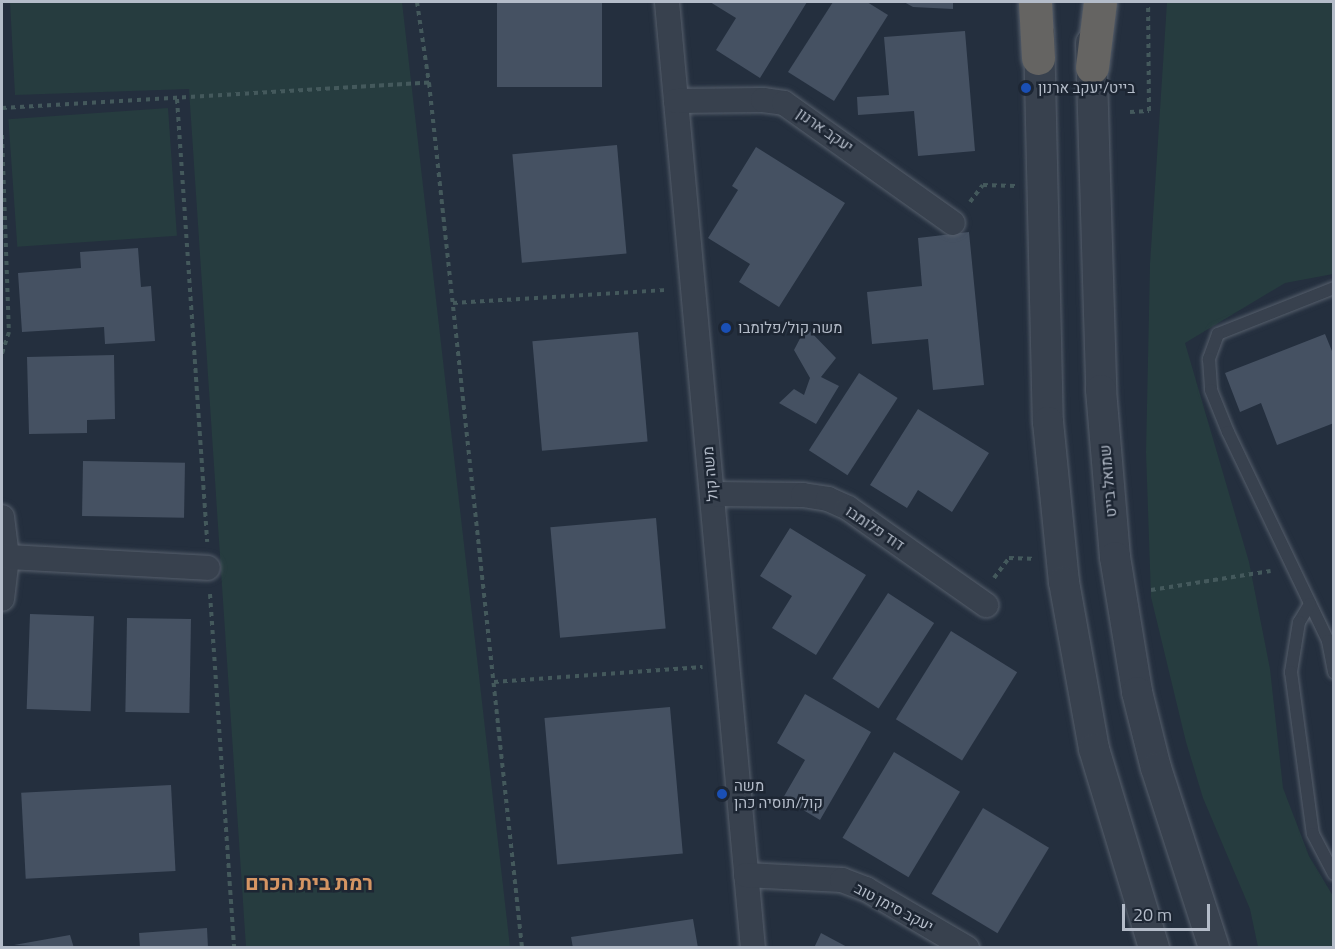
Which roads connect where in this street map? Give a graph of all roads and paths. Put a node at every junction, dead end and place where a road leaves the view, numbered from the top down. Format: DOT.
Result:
graph roads {
  1 [pos="417,2"];
  2 [pos="667,2"];
  3 [pos="1035,2"];
  4 [pos="1041,2"];
  5 [pos="1090,2"];
  6 [pos="1100,2"];
  7 [pos="1148,2"];
  8 [pos="1038,58"];
  9 [pos="1092,67"];
  10 [pos="429,83"];
  11 [pos="177,99"];
  12 [pos="676,101"];
  13 [pos="2,108"];
  14 [pos="1130,112"];
  15 [pos="2,135"];
  16 [pos="1018,186"];
  17 [pos="960,215"];
  18 [pos="693,288"];
  19 [pos="1334,288"];
  20 [pos="453,303"];
  21 [pos="2,354"];
  22 [pos="712,494"];
  23 [pos="2,517"];
  24 [pos="7,557"];
  25 [pos="1032,559"];
  26 [pos="208,568"];
  27 [pos="1267,572"];
  28 [pos="1147,591"];
  29 [pos="989,594"];
  30 [pos="2,599"];
  31 [pos="1310,604"];
  32 [pos="727,665"];
  33 [pos="1334,672"];
  34 [pos="494,682"];
  35 [pos="1334,874"];
  36 [pos="746,875"];
  37 [pos="234,948"];
  38 [pos="522,948"];
  39 [pos="753,948"];
  40 [pos="967,948"];
  41 [pos="1154,948"];
  42 [pos="1214,948"];
  1 -- 10 [label="path"];
  2 -- 12 [label="street, משה קול"];
  3 -- 8 [label="highway"];
  4 -- 8 [label="street"];
  5 -- 9 [label="street, שמואל בייט"];
  6 -- 9 [label="highway"];
  7 -- 14 [label="path"];
  8 -- 41 [label="street"];
  9 -- 42 [label="street, שמואל בייט"];
  10 -- 11 [label="path"];
  10 -- 20 [label="path"];
  11 -- 13 [label="path"];
  11 -- 26 [label="path"];
  12 -- 17 [label="street, יעקב ארנון"];
  12 -- 18 [label="street, משה קול"];
  15 -- 21 [label="path"];
  16 -- 17 [label="path"];
  18 -- 20 [label="path"];
  18 -- 22 [label="street, משה קול"];
  19 -- 31 [label="lane"];
  20 -- 34 [label="path"];
  22 -- 29 [label="street, דוד פלומבו"];
  22 -- 32 [label="street, משה קול"];
  23 -- 24 [label="street"];
  24 -- 26 [label="street"];
  24 -- 30 [label="street"];
  25 -- 29 [label="path"];
  26 -- 37 [label="path"];
  27 -- 28 [label="path"];
  31 -- 33 [label="lane"];
  31 -- 35 [label="lane"];
  32 -- 34 [label="path"];
  32 -- 36 [label="street, משה קול"];
  34 -- 38 [label="path"];
  36 -- 39 [label="street, משה קול"];
  36 -- 40 [label="street, יעקב סימן טוב"];
}
